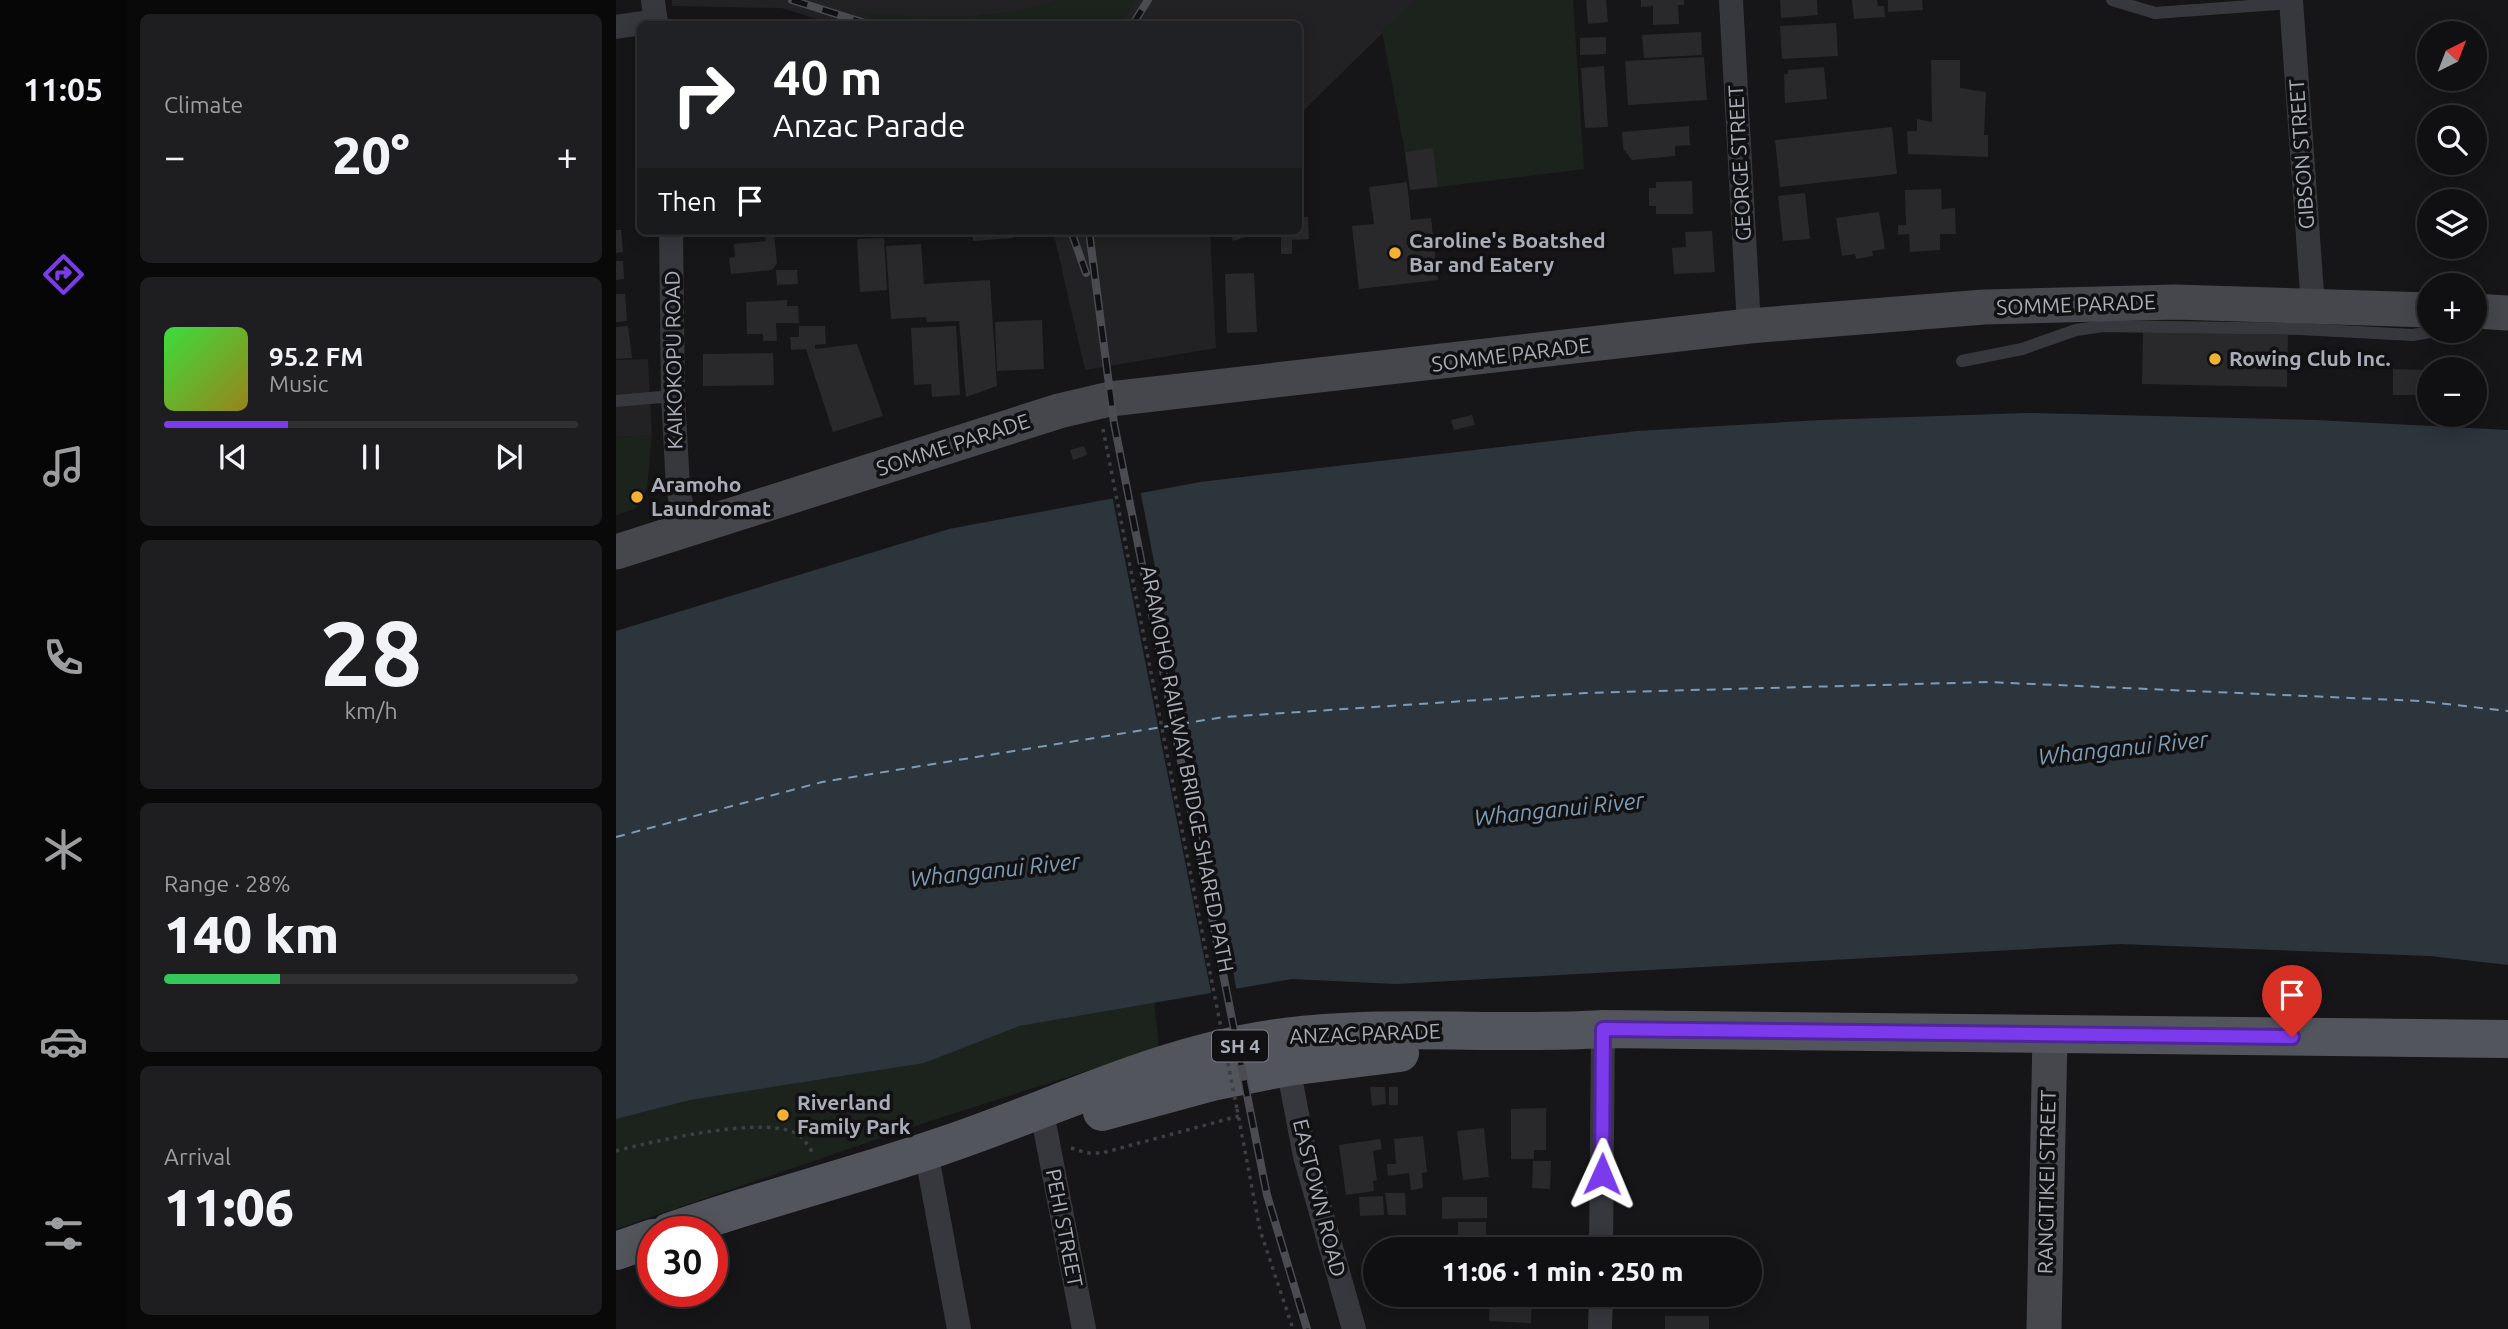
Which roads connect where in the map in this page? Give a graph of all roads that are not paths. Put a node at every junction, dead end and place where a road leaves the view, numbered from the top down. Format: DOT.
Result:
graph roads {
  1 [pos="1731,0"];
  2 [pos="2112,0"];
  3 [pos="2291,1"];
  4 [pos="655,15"];
  5 [pos="616,27"];
  6 [pos="671,235"];
  7 [pos="2313,307"];
  8 [pos="2417,310"];
  9 [pos="2487,312"];
  10 [pos="2508,313"];
  11 [pos="1749,326"];
  12 [pos="2417,334"];
  13 [pos="1962,361"];
  14 [pos="673,396"];
  15 [pos="616,401"];
  16 [pos="686,530"];
  17 [pos="616,552"];
  18 [pos="1603,1029"];
  19 [pos="1551,1032"];
  20 [pos="2050,1035"];
  21 [pos="2508,1040"];
  22 [pos="1288,1067"];
  23 [pos="1045,1128"];
  24 [pos="935,1148"];
  25 [pos="718,1216"];
  26 [pos="1601,1237"];
  27 [pos="637,1244"];
  28 [pos="616,1251"];
  29 [pos="1601,1307"];
  30 [pos="959,1329"];
  31 [pos="1084,1329"];
  32 [pos="1354,1329"];
  33 [pos="1601,1329"];
  34 [pos="2044,1329"];
  1 -- 11 [label="street, GEORGE STREET"];
  2 -- 3 [label="lane"];
  3 -- 7 [label="street, GIBSON STREET"];
  4 -- 5 [label="street"];
  6 -- 14 [label="street, KAIKOKOPU ROAD"];
  7 -- 8 [label="main road, SOMME PARADE"];
  7 -- 11 [label="main road, SOMME PARADE"];
  9 -- 10 [label="main road"];
  11 -- 16 [label="main road, SOMME PARADE"];
  12 -- 13 [label="lane"];
  14 -- 15 [label="lane"];
  14 -- 16 [label="street, KAIKOKOPU ROAD"];
  16 -- 17 [label="main road, SOMME PARADE"];
  18 -- 19 [label="main road, ANZAC PARADE / SH 4"];
  18 -- 20 [label="main road, ANZAC PARADE / SH 4"];
  18 -- 26 [label="street"];
  19 -- 22 [label="main road, ANZAC PARADE / SH 4"];
  19 -- 24 [label="main road, ANZAC PARADE / SH 4"];
  20 -- 21 [label="main road, ANZAC PARADE / SH 4"];
  20 -- 34 [label="main road, RANGITIKEI STREET"];
  22 -- 23 [label="main road, ANZAC PARADE / SH 4"];
  22 -- 32 [label="street, EASTOWN ROAD"];
  23 -- 24 [label="main road, ANZAC PARADE / SH 4"];
  23 -- 31 [label="street, PEHI STREET"];
  24 -- 25 [label="main road, ANZAC PARADE / SH 4"];
  24 -- 30 [label="street"];
  27 -- 28 [label="main road"];
  29 -- 33 [label="street"];
}
